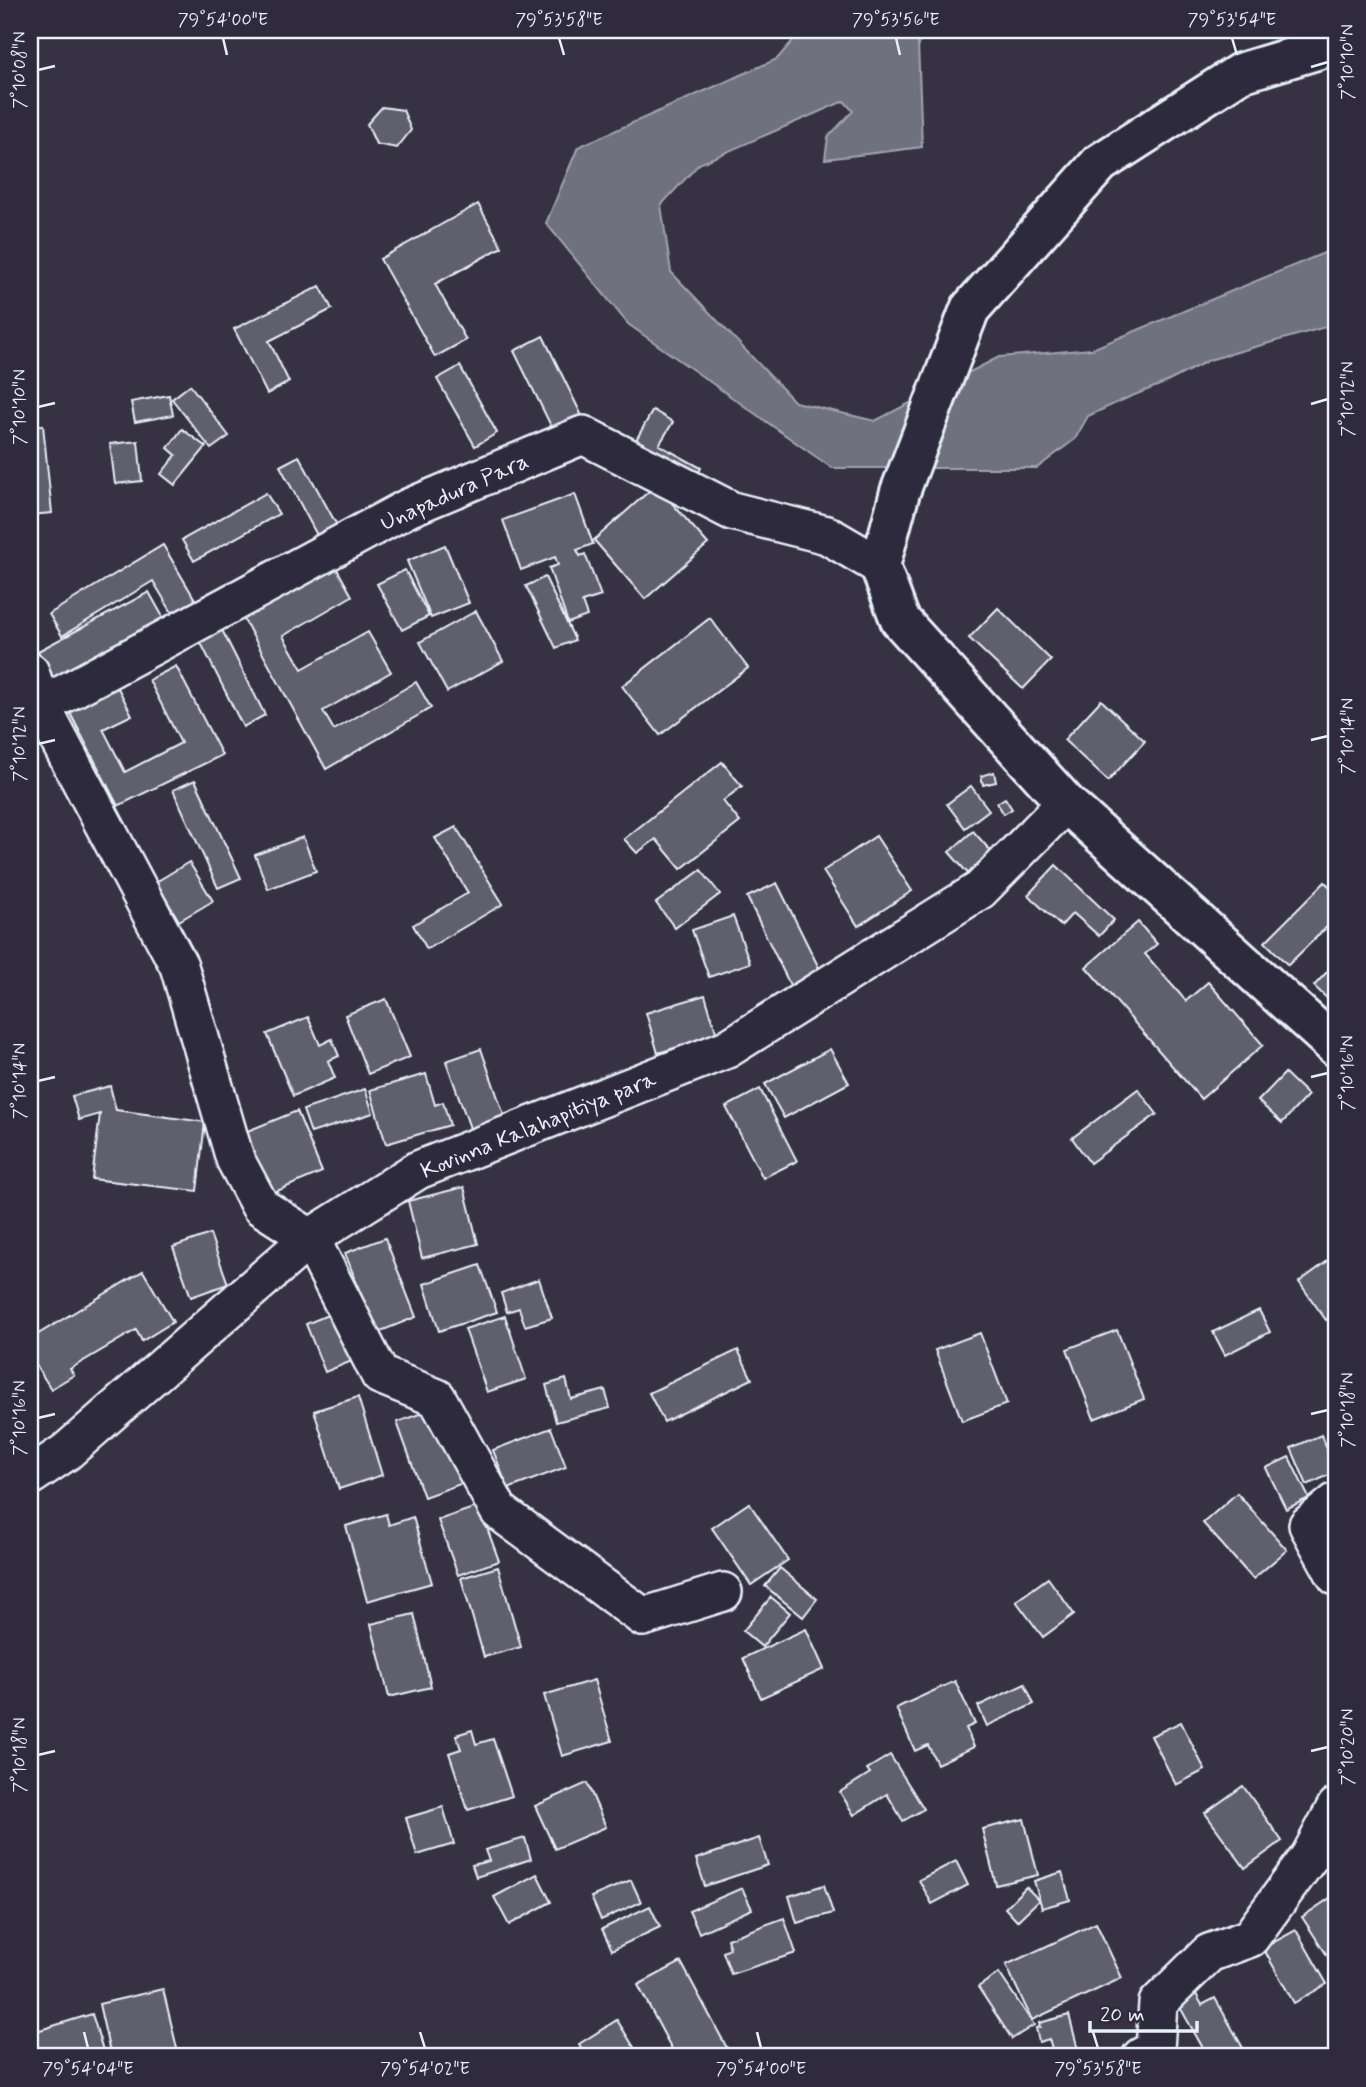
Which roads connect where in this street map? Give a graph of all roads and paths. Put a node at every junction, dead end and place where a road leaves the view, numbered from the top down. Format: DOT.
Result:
graph roads {
  1 [pos="1336,44"];
  2 [pos="880,566"];
  3 [pos="30,672"];
  4 [pos="41,706"];
  5 [pos="1066,803"];
  6 [pos="1336,1047"];
  7 [pos="310,1238"];
  8 [pos="30,1476"];
  9 [pos="1336,1502"];
  10 [pos="1336,1576"];
  11 [pos="723,1592"];
  12 [pos="1336,1807"];
  13 [pos="1140,2057"];
  1 -- 2 [label="street"];
  2 -- 4 [label="street, Unapadura Para"];
  2 -- 5 [label="street"];
  3 -- 4 [label="street"];
  4 -- 7 [label="street"];
  5 -- 6 [label="street"];
  5 -- 7 [label="street, Kovinna Kalahapitiya para"];
  7 -- 8 [label="street, Kovinna Kalahapitiya para"];
  7 -- 11 [label="street"];
  9 -- 10 [label="street"];
  12 -- 13 [label="street"];
}
